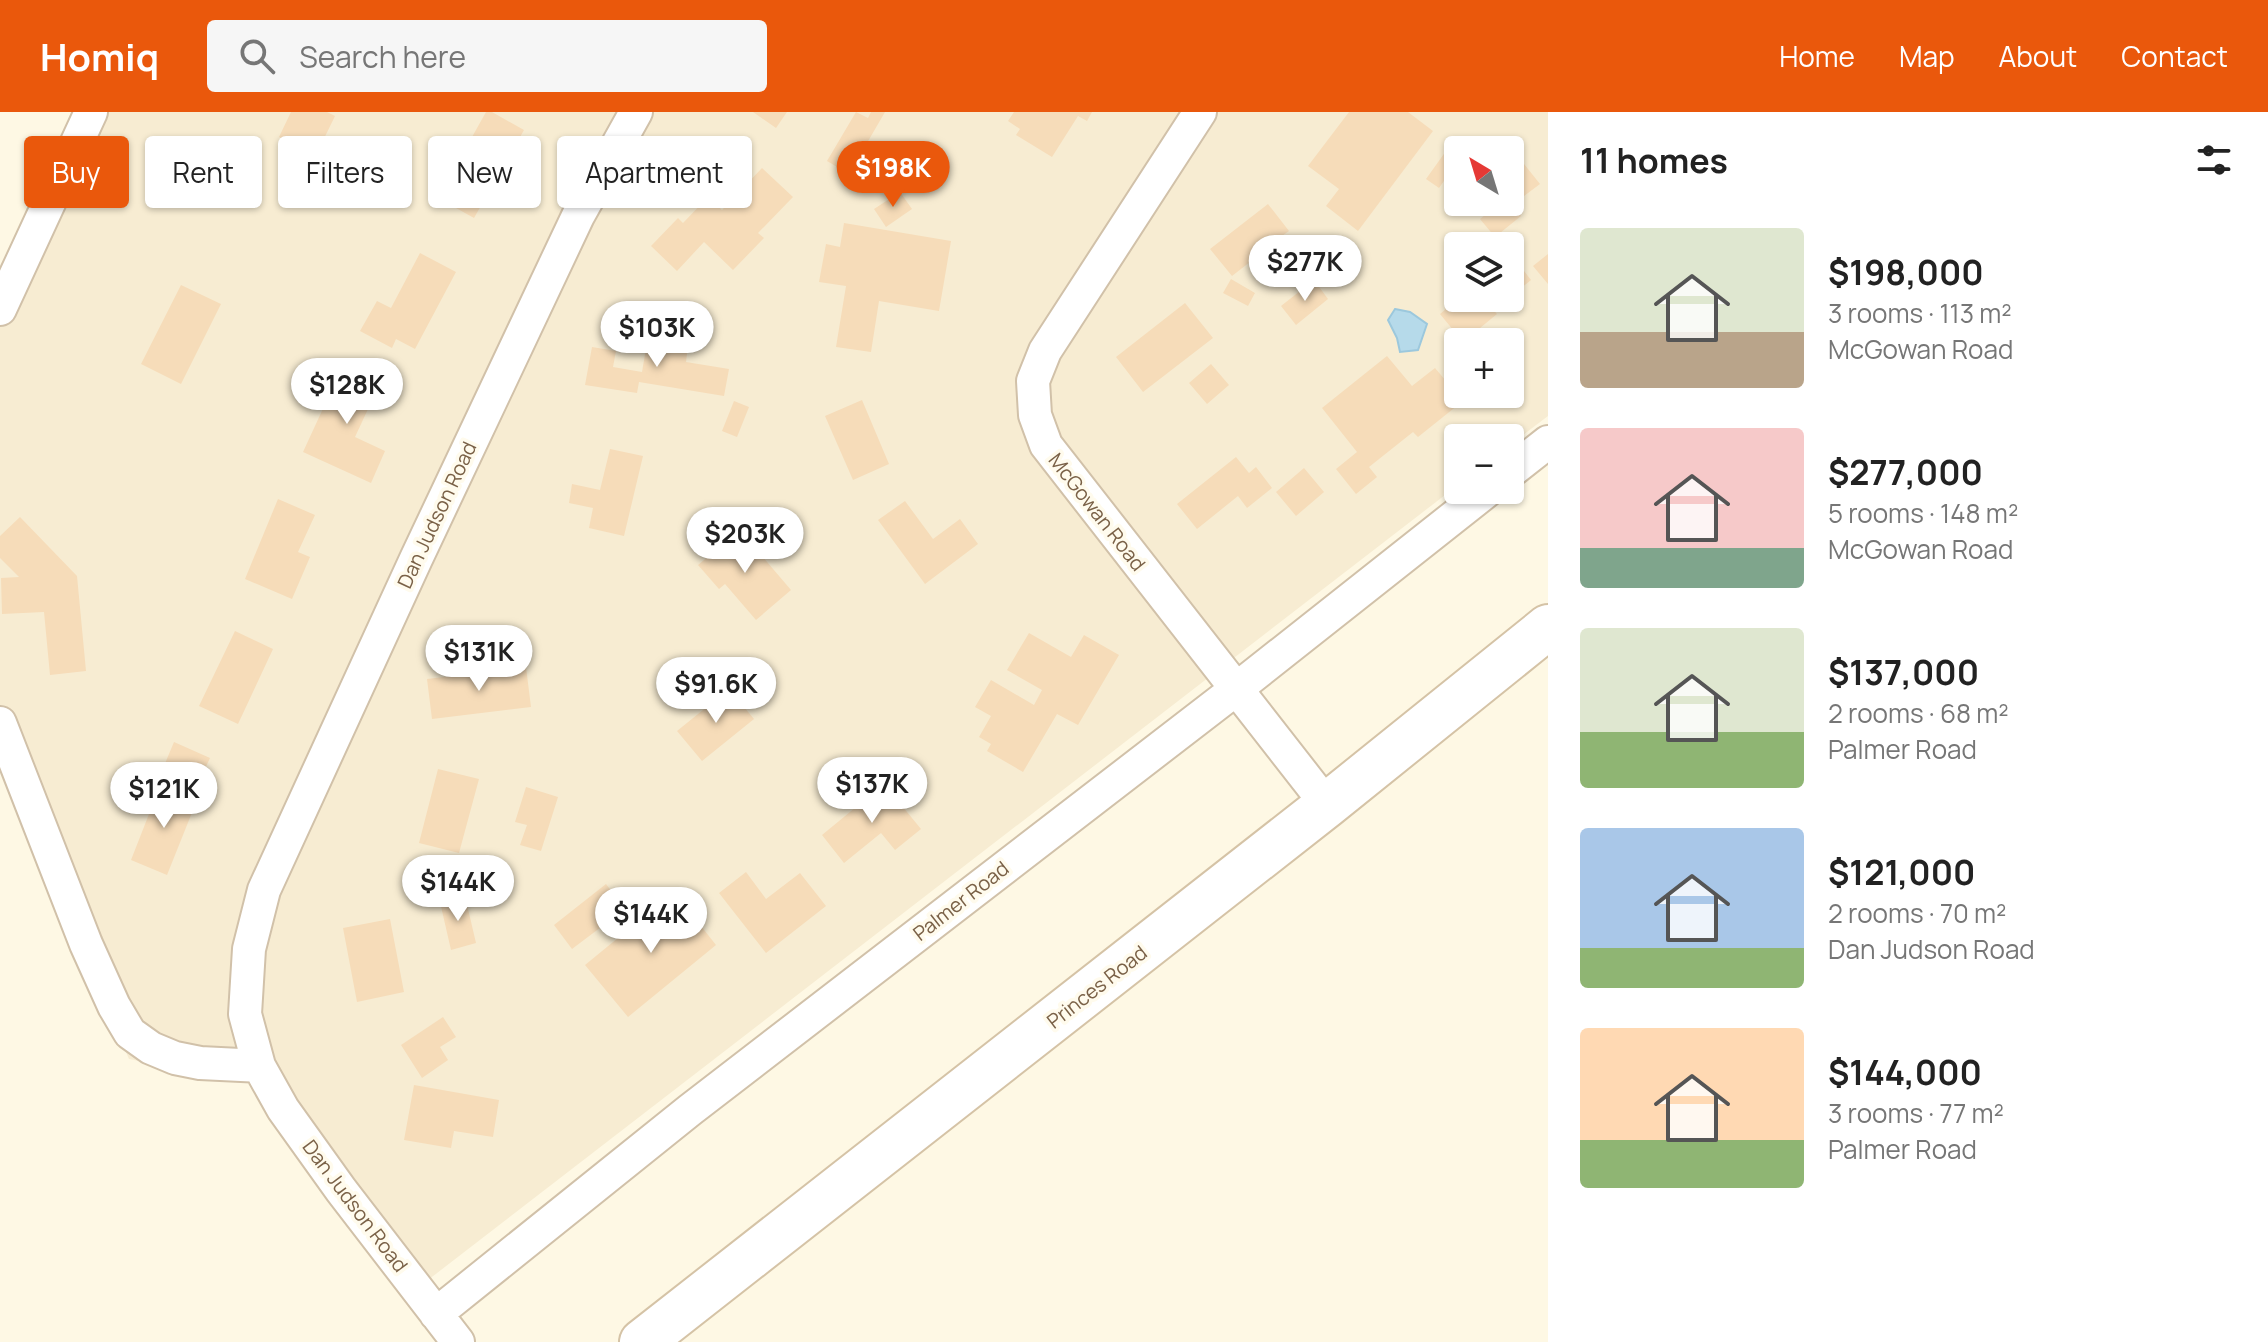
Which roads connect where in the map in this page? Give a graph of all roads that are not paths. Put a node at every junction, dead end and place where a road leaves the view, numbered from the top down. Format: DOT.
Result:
graph roads {
  1 [pos="91,112"];
  2 [pos="636,112"];
  3 [pos="1200,112"];
  4 [pos="0,309"];
  5 [pos="1548,442"];
  6 [pos="1524,461"];
  7 [pos="1470,504"];
  8 [pos="1544,639"];
  9 [pos="1235,690"];
  10 [pos="0,723"];
  11 [pos="1327,805"];
  12 [pos="259,1066"];
  13 [pos="436,1314"];
  14 [pos="458,1342"];
  15 [pos="642,1342"];
  1 -- 4 [label="street"];
  2 -- 12 [label="street, Dan Judson Road"];
  3 -- 9 [label="street, McGowan Road"];
  5 -- 6 [label="street"];
  7 -- 9 [label="street, Palmer Road"];
  8 -- 11 [label="main road, Princes Road"];
  9 -- 11 [label="street, McGowan Road"];
  9 -- 13 [label="street, Palmer Road"];
  10 -- 12 [label="street"];
  11 -- 15 [label="main road, Princes Road"];
  12 -- 13 [label="street, Dan Judson Road"];
  13 -- 14 [label="street, Dan Judson Road"];
}
